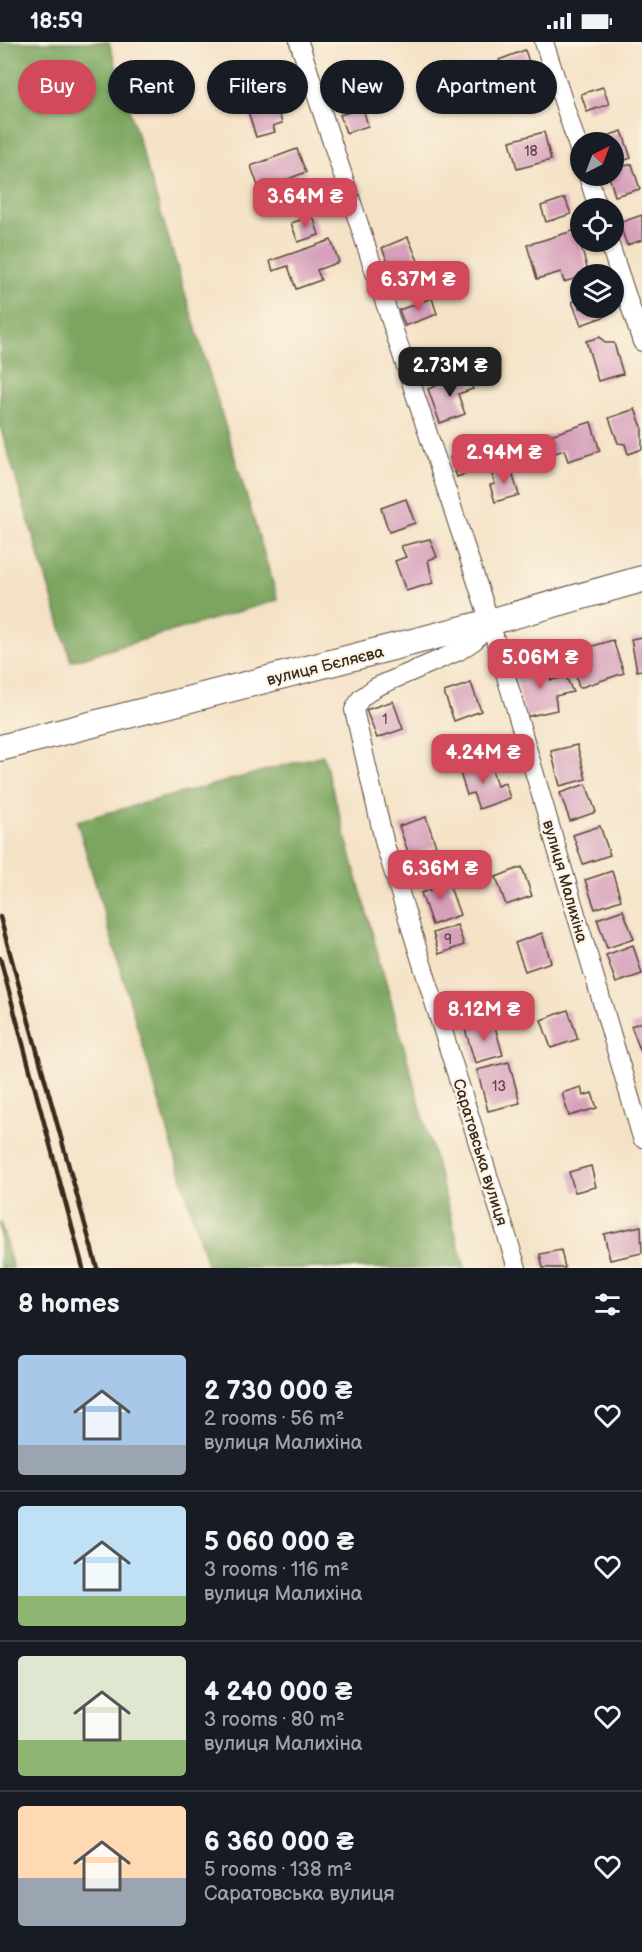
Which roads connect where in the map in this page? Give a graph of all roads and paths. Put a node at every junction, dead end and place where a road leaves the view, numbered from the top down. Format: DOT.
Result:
graph roads {
  1 [pos="299,42"];
  2 [pos="544,42"];
  3 [pos="573,132"];
  4 [pos="612,252"];
  5 [pos="642,342"];
  6 [pos="642,579"];
  7 [pos="490,622"];
  8 [pos="3,747"];
  9 [pos="642,1138"];
  10 [pos="517,1268"];
  1 -- 7 [label="street, вулиця Малихіна"];
  2 -- 3 [label="street"];
  4 -- 5 [label="street"];
  6 -- 7 [label="street, вулиця Бєляєва"];
  7 -- 8 [label="street, вулиця Бєляєва"];
  7 -- 9 [label="street, вулиця Малихіна"];
  7 -- 10 [label="street, Саратовська вулиця"];
}
